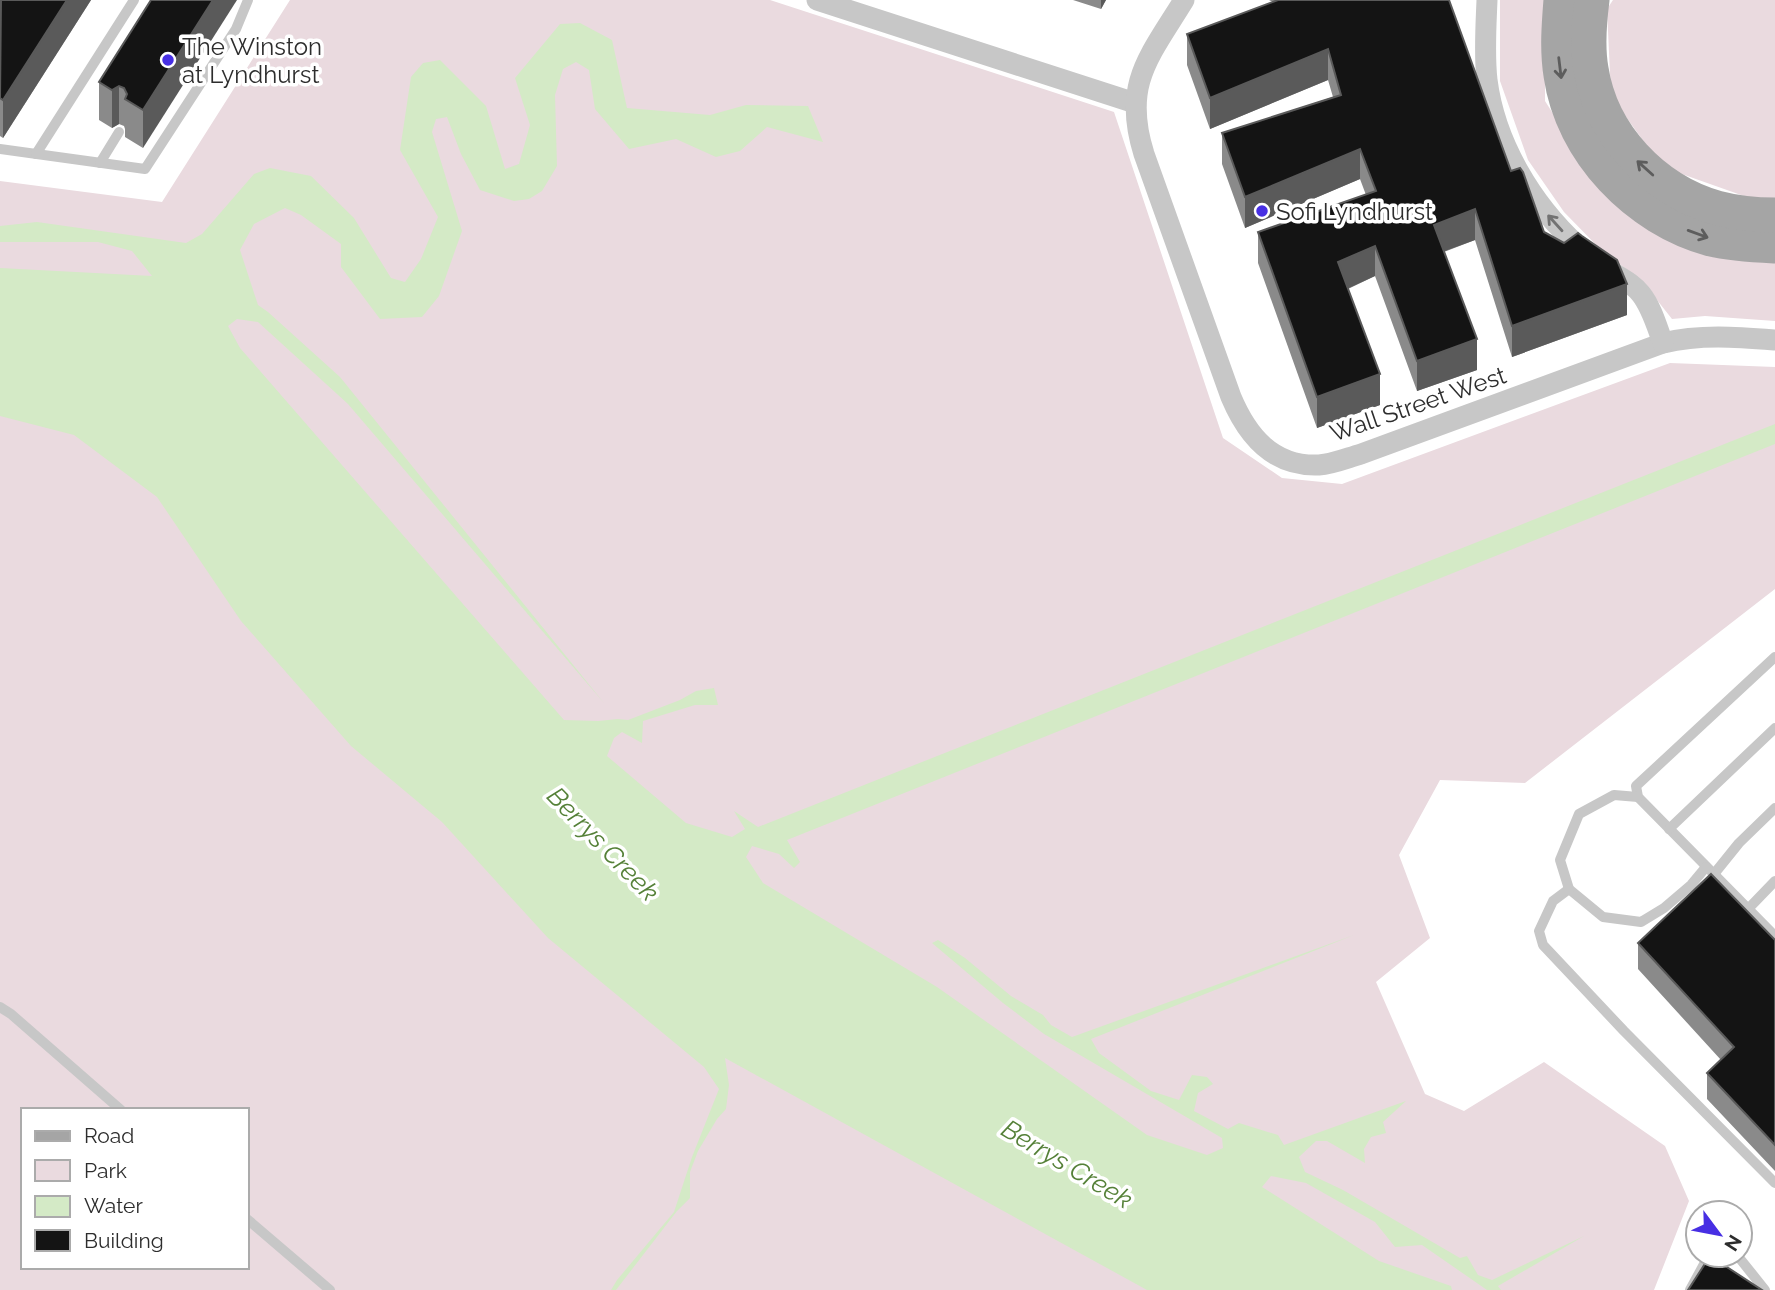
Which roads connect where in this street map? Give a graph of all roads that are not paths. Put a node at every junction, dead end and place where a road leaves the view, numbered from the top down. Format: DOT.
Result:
graph roads {
  1 [pos="134,0"];
  2 [pos="248,0"];
  3 [pos="817,0"];
  4 [pos="1184,0"];
  5 [pos="1487,0"];
  6 [pos="1561,0"];
  7 [pos="1592,0"];
  8 [pos="1598,0"];
  9 [pos="1589,41"];
  10 [pos="1135,103"];
  11 [pos="119,132"];
  12 [pos="0,149"];
  13 [pos="36,154"];
  14 [pos="100,163"];
  15 [pos="1775,215"];
  16 [pos="1775,246"];
  17 [pos="1775,340"];
  18 [pos="1662,343"];
  19 [pos="1775,657"];
  20 [pos="1775,728"];
  21 [pos="1638,797"];
  22 [pos="1775,808"];
  23 [pos="1670,829"];
  24 [pos="1710,870"];
  25 [pos="1775,881"];
  26 [pos="1569,890"];
  27 [pos="1748,909"];
  28 [pos="1775,936"];
  29 [pos="0,1007"];
  30 [pos="119,1108"];
  31 [pos="1775,1184"];
  32 [pos="248,1220"];
  33 [pos="1701,1269"];
  34 [pos="1748,1269"];
  35 [pos="330,1290"];
  36 [pos="1690,1290"];
  37 [pos="1765,1290"];
  1 -- 13 [label="lane"];
  2 -- 14 [label="lane"];
  3 -- 10 [label="street"];
  4 -- 10 [label="street, Wall Street West"];
  18 -- 5 [label="street, one-way"];
  6 -- 16 [label="main road, one-way"];
  7 -- 9 [label="main road"];
  8 -- 9 [label="main road"];
  15 -- 9 [label="main road, one-way"];
  10 -- 18 [label="street, Wall Street West"];
  11 -- 14 [label="lane"];
  12 -- 13 [label="lane"];
  13 -- 14 [label="lane"];
  17 -- 18 [label="street, Wall Street West"];
  19 -- 21 [label="lane"];
  20 -- 23 [label="lane"];
  21 -- 23 [label="lane"];
  21 -- 26 [label="lane"];
  22 -- 24 [label="lane"];
  23 -- 24 [label="lane"];
  24 -- 26 [label="lane"];
  24 -- 27 [label="lane"];
  25 -- 27 [label="lane"];
  26 -- 31 [label="lane"];
  27 -- 28 [label="lane"];
  29 -- 30 [label="lane"];
  32 -- 35 [label="lane"];
  33 -- 36 [label="lane"];
  34 -- 37 [label="lane"];
}
